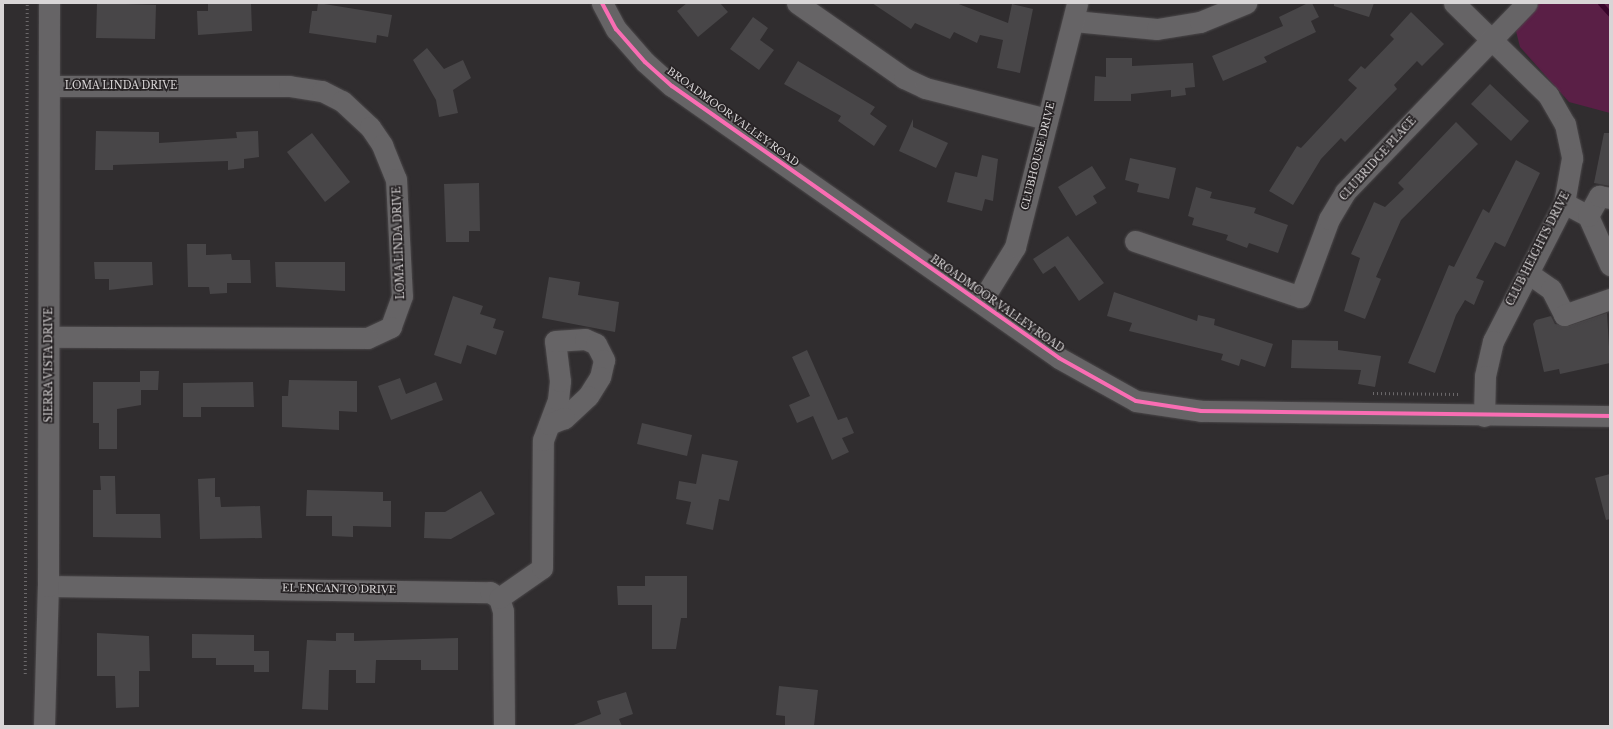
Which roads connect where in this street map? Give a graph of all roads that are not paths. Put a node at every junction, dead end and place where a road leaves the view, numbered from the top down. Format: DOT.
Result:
graph roads {
  1 [pos="49,3"];
  2 [pos="602,3"];
  3 [pos="797,3"];
  4 [pos="1246,3"];
  5 [pos="1454,3"];
  6 [pos="1527,3"];
  7 [pos="1075,12"];
  8 [pos="1490,40"];
  9 [pos="49,86"];
  10 [pos="1047,120"];
  11 [pos="1610,198"];
  12 [pos="1564,203"];
  13 [pos="1588,216"];
  14 [pos="1135,241"];
  15 [pos="1610,265"];
  16 [pos="1528,273"];
  17 [pos="1610,299"];
  18 [pos="981,302"];
  19 [pos="49,337"];
  20 [pos="1484,416"];
  21 [pos="1610,416"];
  22 [pos="549,424"];
  23 [pos="48,586"];
  24 [pos="498,598"];
  25 [pos="44,726"];
  26 [pos="504,726"];
  1 -- 9 [label="street, SIERRA VISTA DRIVE"];
  2 -- 18 [label="street, BROADMOOR VALLEY ROAD"];
  3 -- 10 [label="street"];
  4 -- 7 [label="street"];
  5 -- 8 [label="street, CLUB HEIGHTS DRIVE"];
  6 -- 8 [label="street, CLUBRIDGE PLACE"];
  7 -- 10 [label="street, CLUBHOUSE DRIVE"];
  8 -- 12 [label="street, CLUB HEIGHTS DRIVE"];
  8 -- 14 [label="street, CLUBRIDGE PLACE"];
  9 -- 19 [label="street, SIERRA VISTA DRIVE"];
  9 -- 19 [label="street, LOMA LINDA DRIVE"];
  10 -- 18 [label="street, CLUBHOUSE DRIVE"];
  11 -- 13 [label="street"];
  12 -- 13 [label="street"];
  12 -- 16 [label="street, CLUB HEIGHTS DRIVE"];
  13 -- 15 [label="street"];
  16 -- 17 [label="street"];
  16 -- 20 [label="street, CLUB HEIGHTS DRIVE"];
  18 -- 20 [label="street, BROADMOOR VALLEY ROAD"];
  19 -- 23 [label="street, SIERRA VISTA DRIVE"];
  20 -- 21 [label="street, BROADMOOR VALLEY ROAD"];
  22 -- 24 [label="street"];
  23 -- 24 [label="street, EL ENCANTO DRIVE"];
  23 -- 25 [label="street, SIERRA VISTA DRIVE"];
  24 -- 26 [label="street"];
}
